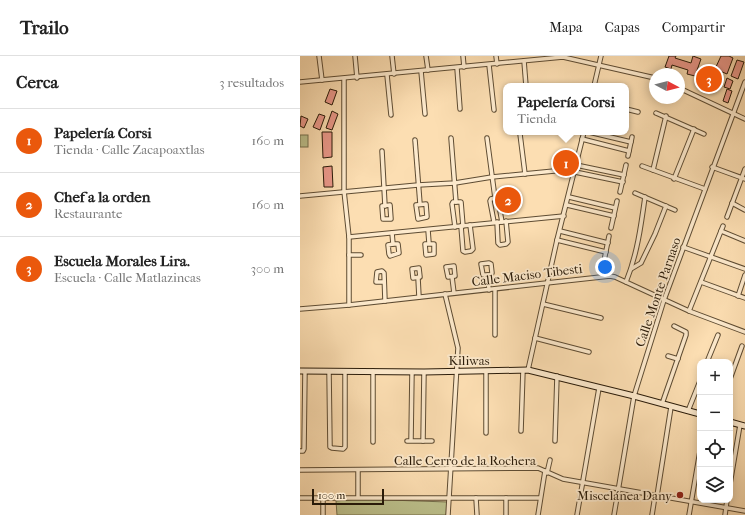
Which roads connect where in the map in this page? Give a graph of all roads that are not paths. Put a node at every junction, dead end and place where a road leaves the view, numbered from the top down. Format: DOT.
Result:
graph roads {
  1 [pos="319,56"];
  2 [pos="355,56"];
  3 [pos="392,56"];
  4 [pos="426,56"];
  5 [pos="463,56"];
  6 [pos="496,56"];
  7 [pos="563,56"];
  8 [pos="602,56"];
  9 [pos="532,58"];
  10 [pos="524,61"];
  11 [pos="497,64"];
  12 [pos="489,65"];
  13 [pos="599,65"];
  14 [pos="464,67"];
  15 [pos="457,68"];
  16 [pos="428,70"];
  17 [pos="420,71"];
  18 [pos="387,74"];
  19 [pos="394,74"];
  20 [pos="649,77"];
  21 [pos="357,78"];
  22 [pos="344,79"];
  23 [pos="322,80"];
  24 [pos="300,82"];
  25 [pos="745,82"];
  26 [pos="526,83"];
  27 [pos="595,83"];
  28 [pos="685,91"];
  29 [pos="460,109"];
  30 [pos="494,110"];
  31 [pos="629,110"];
  32 [pos="638,112"];
  33 [pos="656,113"];
  34 [pos="425,114"];
  35 [pos="733,114"];
  36 [pos="391,115"];
  37 [pos="666,116"];
  38 [pos="745,119"];
  39 [pos="694,129"];
  40 [pos="704,134"];
  41 [pos="520,135"];
  42 [pos="583,135"];
  43 [pos="602,135"];
  44 [pos="632,137"];
  45 [pos="451,138"];
  46 [pos="487,138"];
  47 [pos="582,139"];
  48 [pos="415,140"];
  49 [pos="631,142"];
  50 [pos="382,151"];
  51 [pos="629,151"];
  52 [pos="628,156"];
  53 [pos="626,165"];
  54 [pos="642,166"];
  55 [pos="712,167"];
  56 [pos="575,168"];
  57 [pos="745,169"];
  58 [pos="652,170"];
  59 [pos="525,174"];
  60 [pos="624,175"];
  61 [pos="492,177"];
  62 [pos="674,179"];
  63 [pos="743,179"];
  64 [pos="623,182"];
  65 [pos="455,183"];
  66 [pos="418,185"];
  67 [pos="384,188"];
  68 [pos="705,189"];
  69 [pos="344,191"];
  70 [pos="620,192"];
  71 [pos="635,193"];
  72 [pos="300,196"];
  73 [pos="568,197"];
  74 [pos="645,197"];
  75 [pos="495,198"];
  76 [pos="617,201"];
  77 [pos="456,202"];
  78 [pos="732,203"];
  79 [pos="420,204"];
  80 [pos="567,205"];
  81 [pos="385,206"];
  82 [pos="666,206"];
  83 [pos="616,208"];
  84 [pos="675,210"];
  85 [pos="745,210"];
  86 [pos="564,216"];
  87 [pos="614,216"];
  88 [pos="727,217"];
  89 [pos="504,221"];
  90 [pos="495,222"];
  91 [pos="470,225"];
  92 [pos="462,226"];
  93 [pos="723,226"];
  94 [pos="455,227"];
  95 [pos="611,228"];
  96 [pos="428,230"];
  97 [pos="560,231"];
  98 [pos="721,231"];
  99 [pos="392,233"];
  100 [pos="609,236"];
  101 [pos="348,237"];
  102 [pos="557,240"];
  103 [pos="745,241"];
  104 [pos="608,243"];
  105 [pos="393,244"];
  106 [pos="429,244"];
  107 [pos="683,247"];
  108 [pos="606,252"];
  109 [pos="361,255"];
  110 [pos="349,256"];
  111 [pos="711,257"];
  112 [pos="604,261"];
  113 [pos="631,269"];
  114 [pos="745,269"];
  115 [pos="488,275"];
  116 [pos="745,275"];
  117 [pos="452,277"];
  118 [pos="418,278"];
  119 [pos="384,282"];
  120 [pos="547,282"];
  121 [pos="626,282"];
  122 [pos="701,282"];
  123 [pos="495,289"];
  124 [pos="489,290"];
  125 [pos="445,294"];
  126 [pos="454,294"];
  127 [pos="738,296"];
  128 [pos="419,297"];
  129 [pos="745,298"];
  130 [pos="664,300"];
  131 [pos="385,301"];
  132 [pos="543,304"];
  133 [pos="349,305"];
  134 [pos="300,309"];
  135 [pos="689,311"];
  136 [pos="600,318"];
  137 [pos="674,326"];
  138 [pos="745,332"];
  139 [pos="718,334"];
  140 [pos="495,335"];
  141 [pos="534,338"];
  142 [pos="742,346"];
  143 [pos="589,352"];
  144 [pos="668,356"];
  145 [pos="678,359"];
  146 [pos="708,359"];
  147 [pos="457,370"];
  148 [pos="526,370"];
  149 [pos="302,371"];
  150 [pos="329,371"];
  151 [pos="345,371"];
  152 [pos="373,371"];
  153 [pos="486,371"];
  154 [pos="733,371"];
  155 [pos="412,372"];
  156 [pos="424,372"];
  157 [pos="557,376"];
  158 [pos="599,388"];
  159 [pos="697,388"];
  160 [pos="634,396"];
  161 [pos="662,404"];
  162 [pos="672,407"];
  163 [pos="688,411"];
  164 [pos="697,413"];
  165 [pos="733,423"];
  166 [pos="743,425"];
  167 [pos="521,431"];
  168 [pos="486,433"];
  169 [pos="407,440"];
  170 [pos="411,440"];
  171 [pos="423,441"];
  172 [pos="432,441"];
  173 [pos="555,441"];
  174 [pos="373,442"];
  175 [pos="300,451"];
  176 [pos="550,460"];
  177 [pos="697,467"];
  178 [pos="451,468"];
  179 [pos="300,470"];
  180 [pos="358,470"];
  181 [pos="733,470"];
  182 [pos="546,472"];
  183 [pos="582,482"];
  184 [pos="619,489"];
  185 [pos="656,496"];
  186 [pos="358,497"];
  187 [pos="448,497"];
  188 [pos="300,498"];
  189 [pos="323,498"];
  190 [pos="476,498"];
  191 [pos="506,498"];
  192 [pos="540,498"];
  193 [pos="691,502"];
  194 [pos="727,503"];
  195 [pos="726,508"];
  196 [pos="745,511"];
  197 [pos="323,515"];
  198 [pos="448,515"];
  199 [pos="477,515"];
  200 [pos="506,515"];
  201 [pos="538,515"];
  202 [pos="577,515"];
  203 [pos="614,515"];
  204 [pos="652,515"];
  205 [pos="689,515"];
  206 [pos="725,515"];
  1 -- 23 [label="street"];
  2 -- 21 [label="street"];
  3 -- 19 [label="street"];
  4 -- 16 [label="street"];
  5 -- 14 [label="street"];
  6 -- 11 [label="street"];
  7 -- 9 [label="street"];
  7 -- 13 [label="street"];
  8 -- 13 [label="street"];
  9 -- 10 [label="street"];
  10 -- 11 [label="street"];
  10 -- 26 [label="street"];
  11 -- 12 [label="street"];
  12 -- 14 [label="street"];
  12 -- 30 [label="street"];
  13 -- 20 [label="street"];
  13 -- 27 [label="street"];
  14 -- 15 [label="street"];
  15 -- 16 [label="street"];
  15 -- 29 [label="street"];
  16 -- 17 [label="street"];
  17 -- 19 [label="street"];
  17 -- 34 [label="street"];
  18 -- 19 [label="street"];
  18 -- 21 [label="street"];
  18 -- 36 [label="street"];
  21 -- 22 [label="street"];
  22 -- 23 [label="street"];
  22 -- 69 [label="street"];
  23 -- 24 [label="street"];
  25 -- 35 [label="street, Calle Monte Parnaso"];
  28 -- 35 [label="street"];
  31 -- 32 [label="street"];
  33 -- 37 [label="street"];
  35 -- 38 [label="street"];
  35 -- 55 [label="street, Calle Monte Parnaso"];
  37 -- 39 [label="street"];
  37 -- 58 [label="street"];
  39 -- 40 [label="street"];
  39 -- 62 [label="street"];
  41 -- 59 [label="street"];
  42 -- 47 [label="street"];
  43 -- 49 [label="street"];
  44 -- 49 [label="street"];
  45 -- 65 [label="street"];
  46 -- 61 [label="street"];
  47 -- 51 [label="street"];
  47 -- 56 [label="street"];
  48 -- 66 [label="street"];
  49 -- 51 [label="street"];
  50 -- 67 [label="street"];
  51 -- 52 [label="street"];
  53 -- 60 [label="street"];
  54 -- 58 [label="street"];
  55 -- 63 [label="street"];
  55 -- 68 [label="street, Calle Monte Parnaso"];
  56 -- 59 [label="street"];
  56 -- 60 [label="street"];
  56 -- 64 [label="street"];
  56 -- 73 [label="street"];
  57 -- 63 [label="street"];
  58 -- 62 [label="street"];
  59 -- 61 [label="street"];
  60 -- 64 [label="street"];
  61 -- 65 [label="street"];
  61 -- 75 [label="street"];
  62 -- 68 [label="street"];
  63 -- 78 [label="street"];
  64 -- 70 [label="street"];
  65 -- 66 [label="street"];
  65 -- 77 [label="street"];
  66 -- 67 [label="street"];
  66 -- 79 [label="street"];
  67 -- 69 [label="street"];
  67 -- 81 [label="street"];
  68 -- 107 [label="street, Calle Monte Parnaso"];
  69 -- 72 [label="street"];
  69 -- 101 [label="street"];
  71 -- 74 [label="street"];
  73 -- 80 [label="street"];
  73 -- 83 [label="street"];
  74 -- 82 [label="street"];
  74 -- 113 [label="street"];
  75 -- 89 [label="street"];
  75 -- 90 [label="street"];
  76 -- 83 [label="street"];
  77 -- 92 [label="street"];
  77 -- 94 [label="street"];
  78 -- 85 [label="street"];
  78 -- 88 [label="street"];
  79 -- 79 [label="street"];
  80 -- 86 [label="street"];
  80 -- 87 [label="street"];
  82 -- 84 [label="street"];
  82 -- 113 [label="street"];
  83 -- 87 [label="street"];
  86 -- 89 [label="street"];
  86 -- 97 [label="street"];
  87 -- 95 [label="street"];
  89 -- 90 [label="street"];
  89 -- 90 [label="street"];
  90 -- 91 [label="street"];
  91 -- 92 [label="street"];
  91 -- 92 [label="street"];
  92 -- 94 [label="street"];
  93 -- 98 [label="street"];
  94 -- 96 [label="street"];
  96 -- 99 [label="street"];
  96 -- 106 [label="street"];
  97 -- 102 [label="street"];
  97 -- 104 [label="street"];
  98 -- 103 [label="street"];
  98 -- 111 [label="street"];
  99 -- 101 [label="street"];
  99 -- 105 [label="street"];
  100 -- 104 [label="street"];
  101 -- 110 [label="street"];
  102 -- 108 [label="street"];
  102 -- 120 [label="street"];
  104 -- 108 [label="street"];
  107 -- 111 [label="street"];
  107 -- 130 [label="street, Calle Monte Parnaso"];
  108 -- 112 [label="street"];
  109 -- 110 [label="street"];
  110 -- 133 [label="street"];
  111 -- 114 [label="street"];
  111 -- 122 [label="street"];
  113 -- 121 [label="street"];
  115 -- 124 [label="street"];
  116 -- 127 [label="street"];
  117 -- 126 [label="street"];
  118 -- 128 [label="street"];
  119 -- 131 [label="street"];
  120 -- 121 [label="street, Calle Maciso Tibesti"];
  120 -- 123 [label="street, Calle Maciso Tibesti"];
  120 -- 132 [label="street"];
  121 -- 130 [label="street, Calle Maciso Tibesti"];
  122 -- 127 [label="street"];
  122 -- 135 [label="street"];
  123 -- 124 [label="street, Calle Maciso Tibesti"];
  123 -- 140 [label="street"];
  124 -- 126 [label="street, Calle Maciso Tibesti"];
  125 -- 126 [label="street, Calle Maciso Tibesti"];
  125 -- 128 [label="street, Calle Maciso Tibesti"];
  125 -- 147 [label="street"];
  127 -- 129 [label="street"];
  128 -- 131 [label="street, Calle Maciso Tibesti"];
  130 -- 135 [label="street, Calle Maciso Tibesti"];
  130 -- 160 [label="street, Calle Monte Parnaso"];
  131 -- 133 [label="street, Calle Maciso Tibesti"];
  132 -- 136 [label="street"];
  132 -- 141 [label="street"];
  133 -- 134 [label="street, Calle Maciso Tibesti"];
  135 -- 138 [label="street, Calle Maciso Tibesti"];
  137 -- 145 [label="street"];
  139 -- 146 [label="street"];
  141 -- 143 [label="street"];
  141 -- 148 [label="street"];
  142 -- 154 [label="street"];
  144 -- 145 [label="street"];
  145 -- 161 [label="street"];
  147 -- 153 [label="street, Kiliwas"];
  147 -- 156 [label="street, Kiliwas"];
  147 -- 178 [label="street"];
  148 -- 153 [label="street, Kiliwas"];
  148 -- 157 [label="street, Kiliwas"];
  148 -- 167 [label="street"];
  149 -- 150 [label="street, Kiliwas"];
  149 -- 175 [label="street"];
  150 -- 151 [label="street, Kiliwas"];
  150 -- 151 [label="street"];
  151 -- 152 [label="street, Kiliwas"];
  152 -- 155 [label="street, Kiliwas"];
  152 -- 174 [label="street"];
  153 -- 168 [label="street"];
  155 -- 156 [label="street, Kiliwas"];
  155 -- 170 [label="street"];
  156 -- 171 [label="street"];
  157 -- 158 [label="street, Kiliwas"];
  157 -- 173 [label="street"];
  158 -- 160 [label="street, Kiliwas"];
  158 -- 183 [label="street"];
  159 -- 163 [label="street"];
  160 -- 161 [label="street, Kiliwas"];
  160 -- 184 [label="street, Calle Monte Parnaso"];
  161 -- 162 [label="street, Kiliwas"];
  162 -- 163 [label="street, Kiliwas"];
  162 -- 185 [label="street"];
  163 -- 164 [label="street, Kiliwas"];
  165 -- 166 [label="street"];
  166 -- 181 [label="street"];
  169 -- 170 [label="street"];
  170 -- 171 [label="street"];
  171 -- 172 [label="street"];
  176 -- 182 [label="street"];
  177 -- 193 [label="street"];
  178 -- 180 [label="street, Calle Cerro de la Rochera"];
  178 -- 182 [label="street, Calle Cerro de la Rochera"];
  178 -- 187 [label="street"];
  179 -- 180 [label="street, Calle Cerro de la Rochera"];
  180 -- 186 [label="street"];
  182 -- 183 [label="street, Calle Cerro de la Rochera"];
  182 -- 192 [label="street"];
  183 -- 184 [label="street, Calle Cerro de la Rochera"];
  183 -- 202 [label="street"];
  184 -- 185 [label="street, Calle Cerro de la Rochera"];
  184 -- 203 [label="street, Calle Monte Parnaso"];
  185 -- 193 [label="street, Calle Cerro de la Rochera"];
  185 -- 204 [label="street"];
  186 -- 187 [label="street"];
  186 -- 189 [label="street"];
  187 -- 190 [label="street"];
  187 -- 198 [label="street"];
  188 -- 189 [label="street"];
  189 -- 197 [label="street"];
  190 -- 191 [label="street"];
  190 -- 199 [label="street"];
  191 -- 192 [label="street"];
  191 -- 200 [label="street"];
  192 -- 201 [label="street"];
  193 -- 195 [label="street, Calle Cerro de la Rochera"];
  193 -- 205 [label="street"];
  194 -- 195 [label="street"];
  195 -- 196 [label="street, Calle Cerro de la Rochera"];
  195 -- 206 [label="street"];
}
